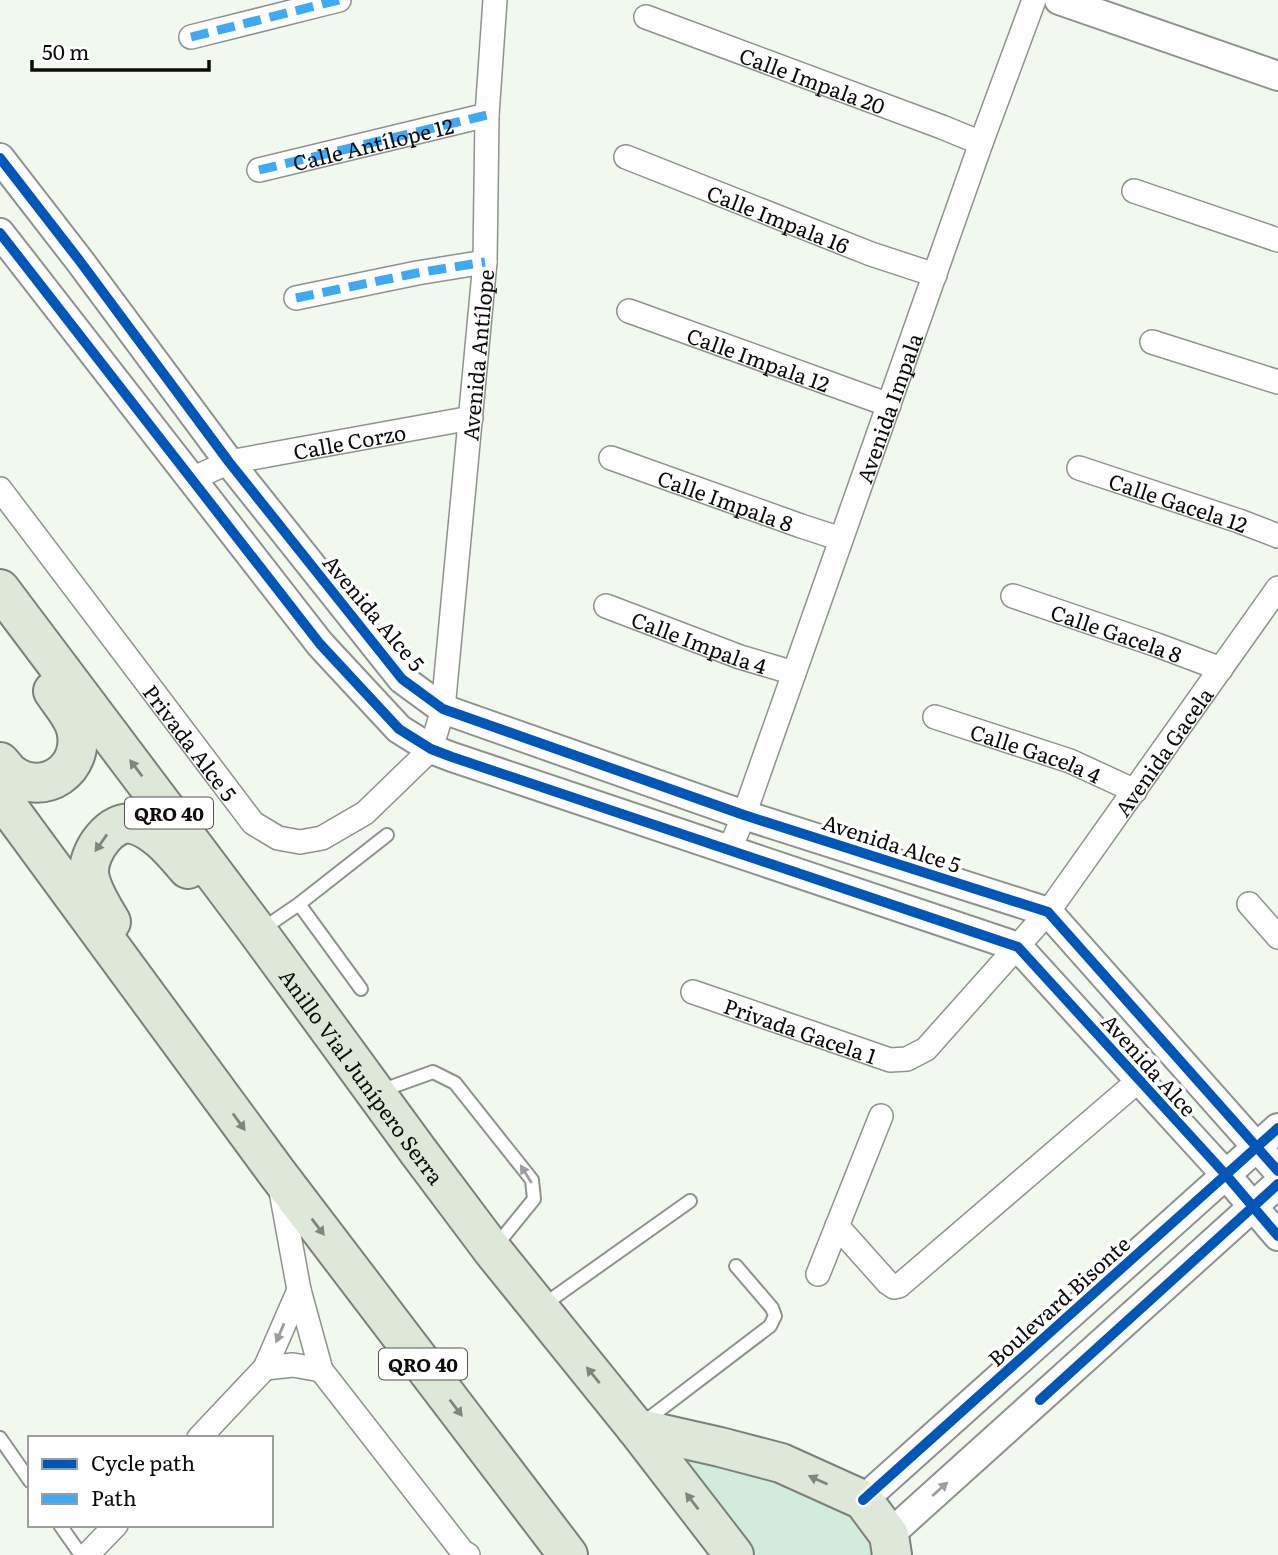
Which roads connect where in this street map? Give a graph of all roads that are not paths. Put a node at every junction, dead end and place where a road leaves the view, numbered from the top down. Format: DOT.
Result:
graph roads {
  1 [pos="339,0"];
  2 [pos="495,0"];
  3 [pos="1034,0"];
  4 [pos="1059,0"];
  5 [pos="646,17"];
  6 [pos="191,37"];
  7 [pos="1278,76"];
  8 [pos="487,115"];
  9 [pos="981,143"];
  10 [pos="626,157"];
  11 [pos="0,158"];
  12 [pos="259,170"];
  13 [pos="1134,191"];
  14 [pos="0,233"];
  15 [pos="1278,240"];
  16 [pos="485,262"];
  17 [pos="934,275"];
  18 [pos="296,298"];
  19 [pos="629,312"];
  20 [pos="1152,342"];
  21 [pos="1278,382"];
  22 [pos="889,405"];
  23 [pos="471,418"];
  24 [pos="611,458"];
  25 [pos="229,462"];
  26 [pos="1079,468"];
  27 [pos="192,479"];
  28 [pos="0,489"];
  29 [pos="1278,536"];
  30 [pos="841,539"];
  31 [pos="1278,588"];
  32 [pos="0,589"];
  33 [pos="1013,596"];
  34 [pos="606,606"];
  35 [pos="0,608"];
  36 [pos="1221,669"];
  37 [pos="794,673"];
  38 [pos="443,709"];
  39 [pos="935,717"];
  40 [pos="431,749"];
  41 [pos="0,762"];
  42 [pos="1135,791"];
  43 [pos="0,796"];
  44 [pos="744,815"];
  45 [pos="387,835"];
  46 [pos="729,851"];
  47 [pos="299,904"];
  48 [pos="1250,904"];
  49 [pos="1048,912"];
  50 [pos="258,932"];
  51 [pos="1278,937"];
  52 [pos="1018,947"];
  53 [pos="361,989"];
  54 [pos="693,992"];
  55 [pos="336,1040"];
  56 [pos="907,1059"];
  57 [pos="202,1071"];
  58 [pos="1138,1081"];
  59 [pos="375,1093"];
  60 [pos="881,1116"];
  61 [pos="1278,1128"];
  62 [pos="1257,1147"];
  63 [pos="1278,1171"];
  64 [pos="277,1173"];
  65 [pos="1226,1175"];
  66 [pos="1278,1184"];
  67 [pos="690,1201"];
  68 [pos="1254,1206"];
  69 [pos="837,1226"];
  70 [pos="1278,1236"];
  71 [pos="493,1251"];
  72 [pos="736,1266"];
  73 [pos="818,1274"];
  74 [pos="299,1290"];
  75 [pos="539,1308"];
  76 [pos="265,1368"];
  77 [pos="321,1370"];
  78 [pos="972,1402"];
  79 [pos="636,1428"];
  80 [pos="1002,1433"];
  81 [pos="201,1436"];
  82 [pos="0,1438"];
  83 [pos="28,1478"];
  84 [pos="863,1500"];
  85 [pos="62,1527"];
  86 [pos="114,1527"];
  87 [pos="890,1545"];
  88 [pos="464,1554"];
  89 [pos="81,1555"];
  90 [pos="87,1555"];
  91 [pos="568,1555"];
  92 [pos="734,1555"];
  1 -- 6 [label="street"];
  2 -- 8 [label="street, Avenida Antílope"];
  3 -- 9 [label="street, Avenida Impala"];
  4 -- 7 [label="street"];
  5 -- 9 [label="street, Calle Impala 20"];
  8 -- 12 [label="street, Calle Antílope 12"];
  8 -- 16 [label="street, Avenida Antílope"];
  9 -- 17 [label="street, Avenida Impala"];
  10 -- 17 [label="street, Calle Impala 16"];
  11 -- 25 [label="street, Avenida Alce 5"];
  13 -- 15 [label="street"];
  14 -- 27 [label="street"];
  16 -- 18 [label="street"];
  16 -- 23 [label="street, Avenida Antílope"];
  17 -- 22 [label="street, Avenida Impala"];
  19 -- 22 [label="street, Calle Impala 12"];
  20 -- 21 [label="street"];
  22 -- 30 [label="street, Avenida Impala"];
  23 -- 25 [label="street, Calle Corzo"];
  23 -- 38 [label="street, Avenida Antílope"];
  24 -- 30 [label="street, Calle Impala 8"];
  25 -- 27 [label="street, Calle Corzo"];
  25 -- 38 [label="street, Avenida Alce 5"];
  26 -- 29 [label="street, Calle Gacela 12"];
  27 -- 40 [label="street"];
  28 -- 40 [label="street, Privada Alce 5"];
  30 -- 37 [label="street, Avenida Impala"];
  31 -- 36 [label="street, Avenida Gacela"];
  50 -- 32 [label="highway, Anillo Vial Junípero Serra / QRO 40, one-way"];
  33 -- 36 [label="street, Calle Gacela 8"];
  34 -- 37 [label="street, Calle Impala 4"];
  35 -- 41 [label="highway"];
  36 -- 42 [label="street, Avenida Gacela"];
  37 -- 44 [label="street, Avenida Impala"];
  38 -- 40 [label="street, Avenida Antílope"];
  38 -- 44 [label="street, Avenida Alce 5"];
  39 -- 42 [label="street, Calle Gacela 4"];
  40 -- 46 [label="street"];
  42 -- 49 [label="street, Avenida Gacela"];
  43 -- 57 [label="highway, QRO 40"];
  44 -- 46 [label="street, Avenida Impala"];
  44 -- 49 [label="street, Avenida Alce 5"];
  45 -- 47 [label="lane"];
  46 -- 52 [label="street"];
  47 -- 50 [label="lane"];
  47 -- 53 [label="lane"];
  48 -- 51 [label="street"];
  49 -- 52 [label="street, Avenida Gacela"];
  49 -- 62 [label="street, Avenida Alce"];
  50 -- 55 [label="highway, Anillo Vial Junípero Serra / QRO 40"];
  52 -- 56 [label="street, Avenida Gacela"];
  52 -- 58 [label="street, Avenida Alce"];
  54 -- 56 [label="street, Privada Gacela 1"];
  55 -- 57 [label="highway, one-way"];
  55 -- 59 [label="highway, Anillo Vial Junípero Serra / QRO 40"];
  57 -- 64 [label="highway, QRO 40, one-way"];
  58 -- 65 [label="street, Avenida Alce"];
  58 -- 69 [label="street"];
  59 -- 71 [label="highway, Anillo Vial Junípero Serra / QRO 40"];
  71 -- 59 [label="lane, one-way"];
  60 -- 69 [label="street"];
  61 -- 62 [label="street, Boulevard Bisonte"];
  62 -- 63 [label="street, Avenida Alce"];
  62 -- 65 [label="street, Boulevard Bisonte"];
  64 -- 74 [label="street"];
  64 -- 91 [label="highway, QRO 40, one-way"];
  65 -- 68 [label="street, Avenida Alce"];
  65 -- 78 [label="street, Boulevard Bisonte"];
  66 -- 68 [label="street"];
  67 -- 75 [label="lane"];
  68 -- 70 [label="street, Avenida Alce"];
  68 -- 80 [label="street"];
  69 -- 73 [label="street"];
  71 -- 75 [label="highway, Anillo Vial Junípero Serra / QRO 40"];
  72 -- 79 [label="lane"];
  74 -- 76 [label="street, one-way"];
  74 -- 77 [label="street"];
  79 -- 75 [label="highway, Anillo Vial Junípero Serra / QRO 40, one-way"];
  76 -- 77 [label="street"];
  76 -- 81 [label="street"];
  77 -- 88 [label="street"];
  78 -- 80 [label="street"];
  78 -- 84 [label="street, Boulevard Bisonte"];
  84 -- 79 [label="highway, one-way"];
  92 -- 79 [label="highway, Anillo Vial Junípero Serra / QRO 40, one-way"];
  87 -- 80 [label="street, one-way"];
  82 -- 83 [label="lane"];
  84 -- 87 [label="highway"];
  85 -- 89 [label="lane"];
  86 -- 90 [label="street"];
}
